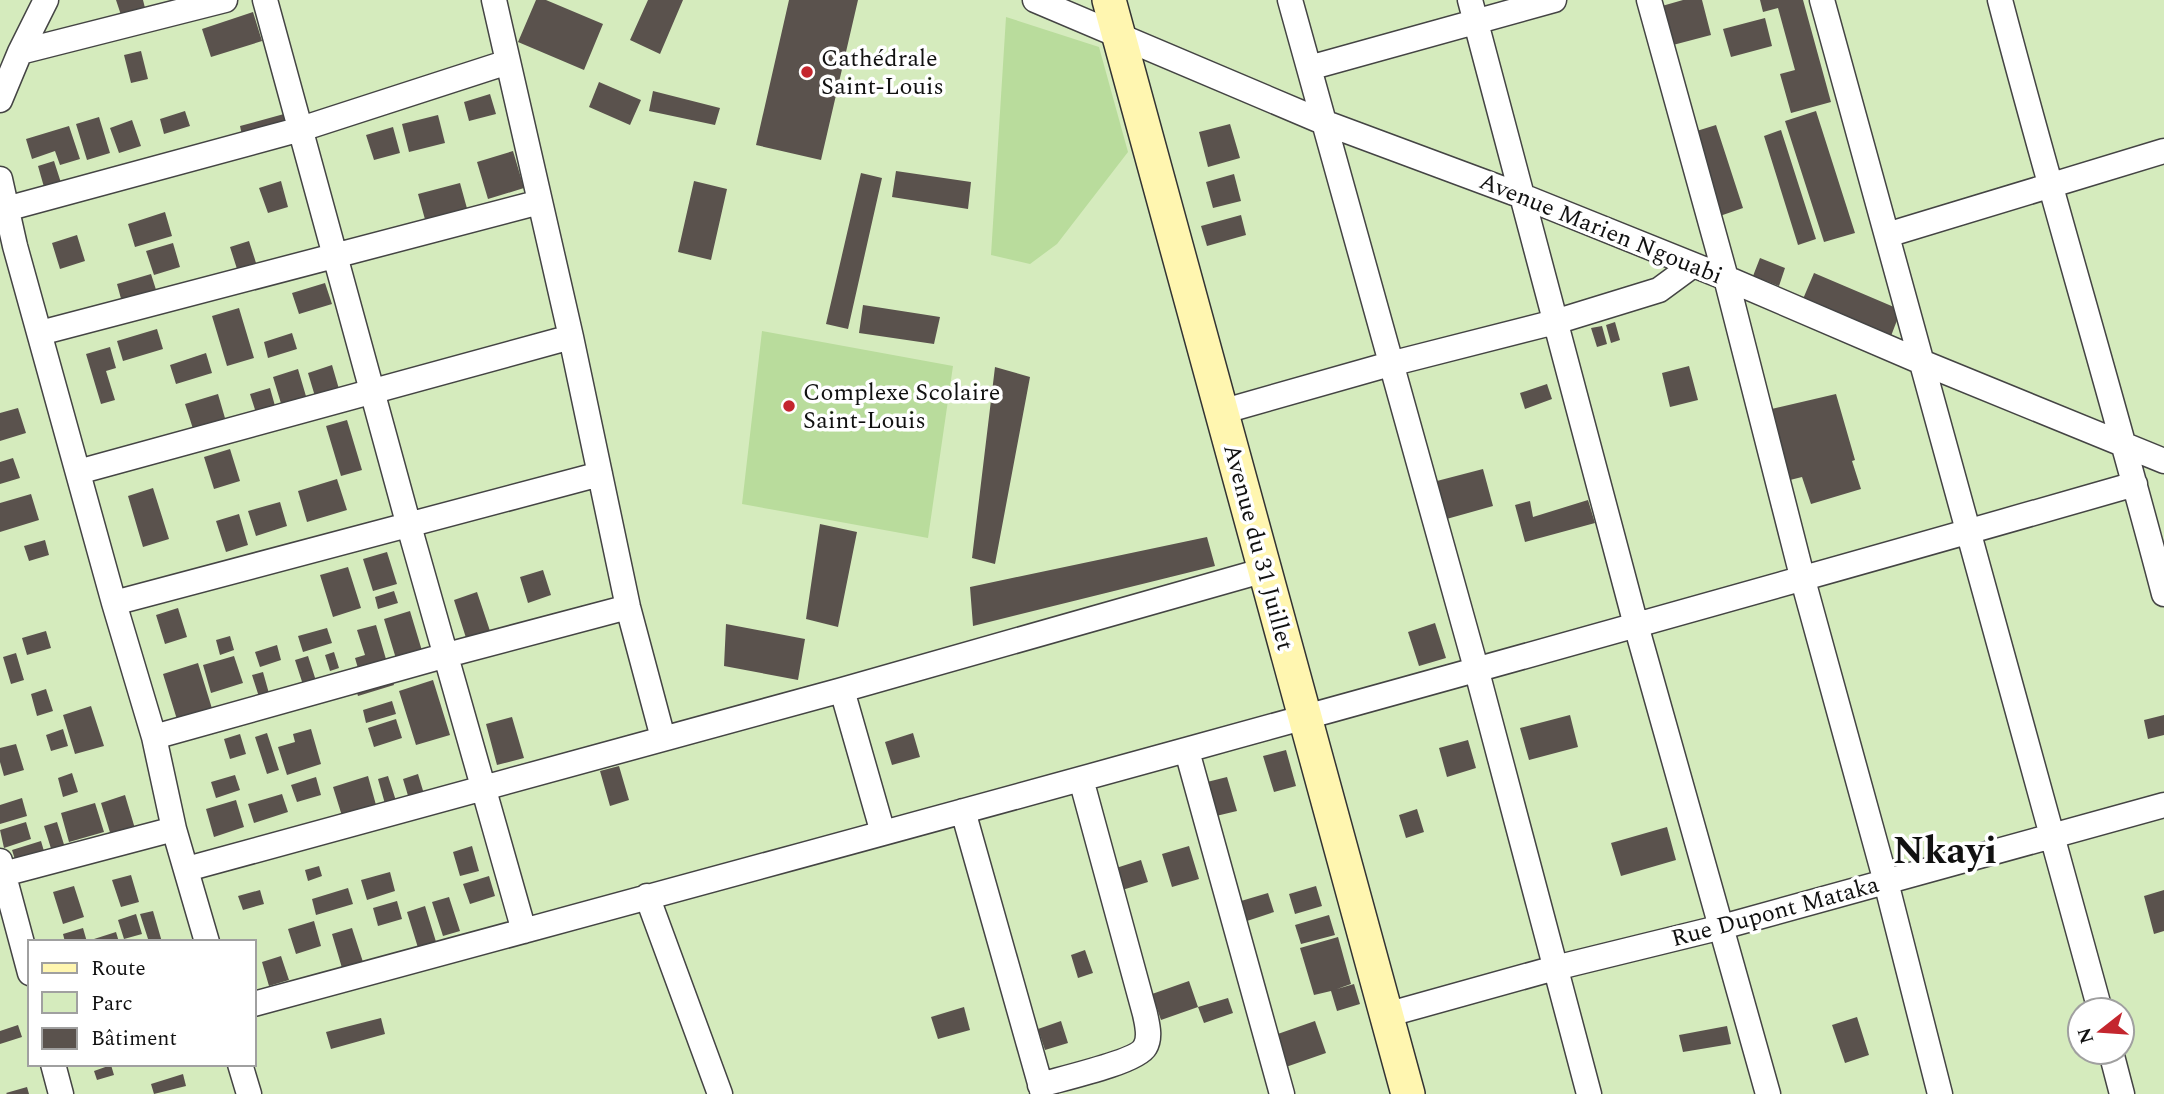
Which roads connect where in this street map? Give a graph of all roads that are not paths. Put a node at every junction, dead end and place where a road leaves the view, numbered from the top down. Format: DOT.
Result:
graph roads {
  1 [pos="46,0"];
  2 [pos="225,0"];
  3 [pos="265,0"];
  4 [pos="494,0"];
  5 [pos="1035,0"];
  6 [pos="1109,0"];
  7 [pos="1290,0"];
  8 [pos="1554,0"];
  9 [pos="1649,0"];
  10 [pos="1822,0"];
  11 [pos="2000,0"];
  12 [pos="1473,11"];
  13 [pos="1117,34"];
  14 [pos="20,52"];
  15 [pos="508,62"];
  16 [pos="1308,68"];
  17 [pos="0,100"];
  18 [pos="1323,122"];
  19 [pos="301,129"];
  20 [pos="2164,151"];
  21 [pos="0,179"];
  22 [pos="2049,187"];
  23 [pos="1522,196"];
  24 [pos="540,202"];
  25 [pos="6,209"];
  26 [pos="1887,234"];
  27 [pos="336,256"];
  28 [pos="1693,265"];
  29 [pos="1726,278"];
  30 [pos="1555,322"];
  31 [pos="40,333"];
  32 [pos="571,337"];
  33 [pos="1924,363"];
  34 [pos="1390,364"];
  35 [pos="373,392"];
  36 [pos="1222,412"];
  37 [pos="2123,444"];
  38 [pos="2164,461"];
  39 [pos="78,472"];
  40 [pos="600,474"];
  41 [pos="2135,484"];
  42 [pos="409,526"];
  43 [pos="1968,532"];
  44 [pos="1265,570"];
  45 [pos="1803,580"];
  46 [pos="2164,594"];
  47 [pos="114,603"];
  48 [pos="628,607"];
  49 [pos="1636,625"];
  50 [pos="447,655"];
  51 [pos="1476,668"];
  52 [pos="842,690"];
  53 [pos="1306,717"];
  54 [pos="154,737"];
  55 [pos="663,738"];
  56 [pos="1186,751"];
  57 [pos="1081,779"];
  58 [pos="482,787"];
  59 [pos="2164,806"];
  60 [pos="962,811"];
  61 [pos="174,829"];
  62 [pos="883,833"];
  63 [pos="2053,834"];
  64 [pos="187,869"];
  65 [pos="1,870"];
  66 [pos="1886,882"];
  67 [pos="647,896"];
  68 [pos="1722,927"];
  69 [pos="524,930"];
  70 [pos="205,940"];
  71 [pos="28,966"];
  72 [pos="1555,968"];
  73 [pos="2096,996"];
  74 [pos="256,1003"];
  75 [pos="1386,1015"];
  76 [pos="54,1066"];
  77 [pos="241,1066"];
  78 [pos="2115,1066"];
  79 [pos="1042,1089"];
  80 [pos="61,1094"];
  81 [pos="249,1094"];
  82 [pos="720,1094"];
  83 [pos="1282,1094"];
  84 [pos="1408,1094"];
  85 [pos="1589,1094"];
  86 [pos="1768,1094"];
  87 [pos="1940,1094"];
  88 [pos="2122,1094"];
  1 -- 14 [label="street"];
  2 -- 14 [label="street"];
  3 -- 19 [label="street"];
  4 -- 15 [label="street"];
  5 -- 13 [label="street, Avenue Marien Ngouabi"];
  6 -- 13 [label="street, Avenue du 31 Juillet"];
  7 -- 16 [label="street"];
  8 -- 12 [label="street"];
  9 -- 29 [label="street"];
  10 -- 26 [label="street"];
  11 -- 22 [label="street"];
  12 -- 16 [label="street"];
  12 -- 23 [label="street"];
  13 -- 18 [label="street, Avenue Marien Ngouabi"];
  13 -- 36 [label="street, Avenue du 31 Juillet"];
  14 -- 17 [label="street"];
  15 -- 19 [label="street"];
  15 -- 24 [label="street"];
  16 -- 18 [label="street"];
  18 -- 23 [label="street, Avenue Marien Ngouabi"];
  18 -- 34 [label="street"];
  19 -- 25 [label="street"];
  19 -- 27 [label="street"];
  20 -- 22 [label="street"];
  21 -- 25 [label="street"];
  22 -- 26 [label="street"];
  22 -- 37 [label="street"];
  23 -- 28 [label="street, Avenue Marien Ngouabi"];
  23 -- 30 [label="street"];
  24 -- 27 [label="street"];
  24 -- 32 [label="street"];
  25 -- 31 [label="street"];
  26 -- 33 [label="street"];
  27 -- 31 [label="street"];
  27 -- 35 [label="street"];
  28 -- 29 [label="street, Avenue Marien Ngouabi"];
  28 -- 30 [label="street"];
  29 -- 33 [label="street, Avenue Marien Ngouabi"];
  29 -- 45 [label="street"];
  30 -- 34 [label="street"];
  30 -- 49 [label="street"];
  31 -- 39 [label="street"];
  32 -- 35 [label="street"];
  32 -- 40 [label="street"];
  33 -- 37 [label="street, Avenue Marien Ngouabi"];
  33 -- 43 [label="street"];
  34 -- 36 [label="street"];
  34 -- 51 [label="street"];
  35 -- 39 [label="street"];
  35 -- 42 [label="street"];
  36 -- 44 [label="street, Avenue du 31 Juillet"];
  37 -- 38 [label="street, Avenue Marien Ngouabi"];
  37 -- 41 [label="street"];
  39 -- 47 [label="street"];
  40 -- 42 [label="street"];
  40 -- 48 [label="street"];
  41 -- 43 [label="street"];
  41 -- 46 [label="street"];
  42 -- 47 [label="street"];
  42 -- 50 [label="street"];
  43 -- 45 [label="street"];
  43 -- 63 [label="street"];
  44 -- 52 [label="street"];
  44 -- 53 [label="street, Avenue du 31 Juillet"];
  45 -- 49 [label="street"];
  45 -- 66 [label="street"];
  47 -- 54 [label="street"];
  48 -- 50 [label="street"];
  48 -- 55 [label="street"];
  49 -- 51 [label="street"];
  49 -- 68 [label="street"];
  50 -- 54 [label="street"];
  50 -- 58 [label="street"];
  51 -- 53 [label="street"];
  51 -- 72 [label="street"];
  52 -- 55 [label="street"];
  52 -- 62 [label="street"];
  53 -- 56 [label="street"];
  53 -- 75 [label="street, Avenue du 31 Juillet"];
  54 -- 61 [label="street"];
  55 -- 58 [label="street"];
  56 -- 57 [label="street"];
  56 -- 83 [label="street"];
  57 -- 60 [label="street"];
  57 -- 79 [label="street"];
  58 -- 64 [label="street"];
  58 -- 69 [label="street"];
  59 -- 63 [label="street, Rue Dupont Mataka"];
  60 -- 62 [label="street"];
  60 -- 79 [label="street"];
  61 -- 64 [label="street"];
  61 -- 65 [label="street"];
  62 -- 67 [label="street"];
  63 -- 66 [label="street, Rue Dupont Mataka"];
  63 -- 73 [label="street"];
  64 -- 70 [label="street"];
  65 -- 71 [label="street"];
  66 -- 68 [label="street, Rue Dupont Mataka"];
  66 -- 87 [label="street"];
  67 -- 69 [label="street"];
  67 -- 82 [label="street"];
  68 -- 72 [label="street, Rue Dupont Mataka"];
  68 -- 86 [label="street"];
  69 -- 74 [label="street"];
  72 -- 75 [label="street, Rue Dupont Mataka"];
  72 -- 85 [label="street"];
  75 -- 84 [label="street, Avenue du 31 Juillet"];
  76 -- 80 [label="street"];
  77 -- 81 [label="street"];
  78 -- 88 [label="street"];
}
